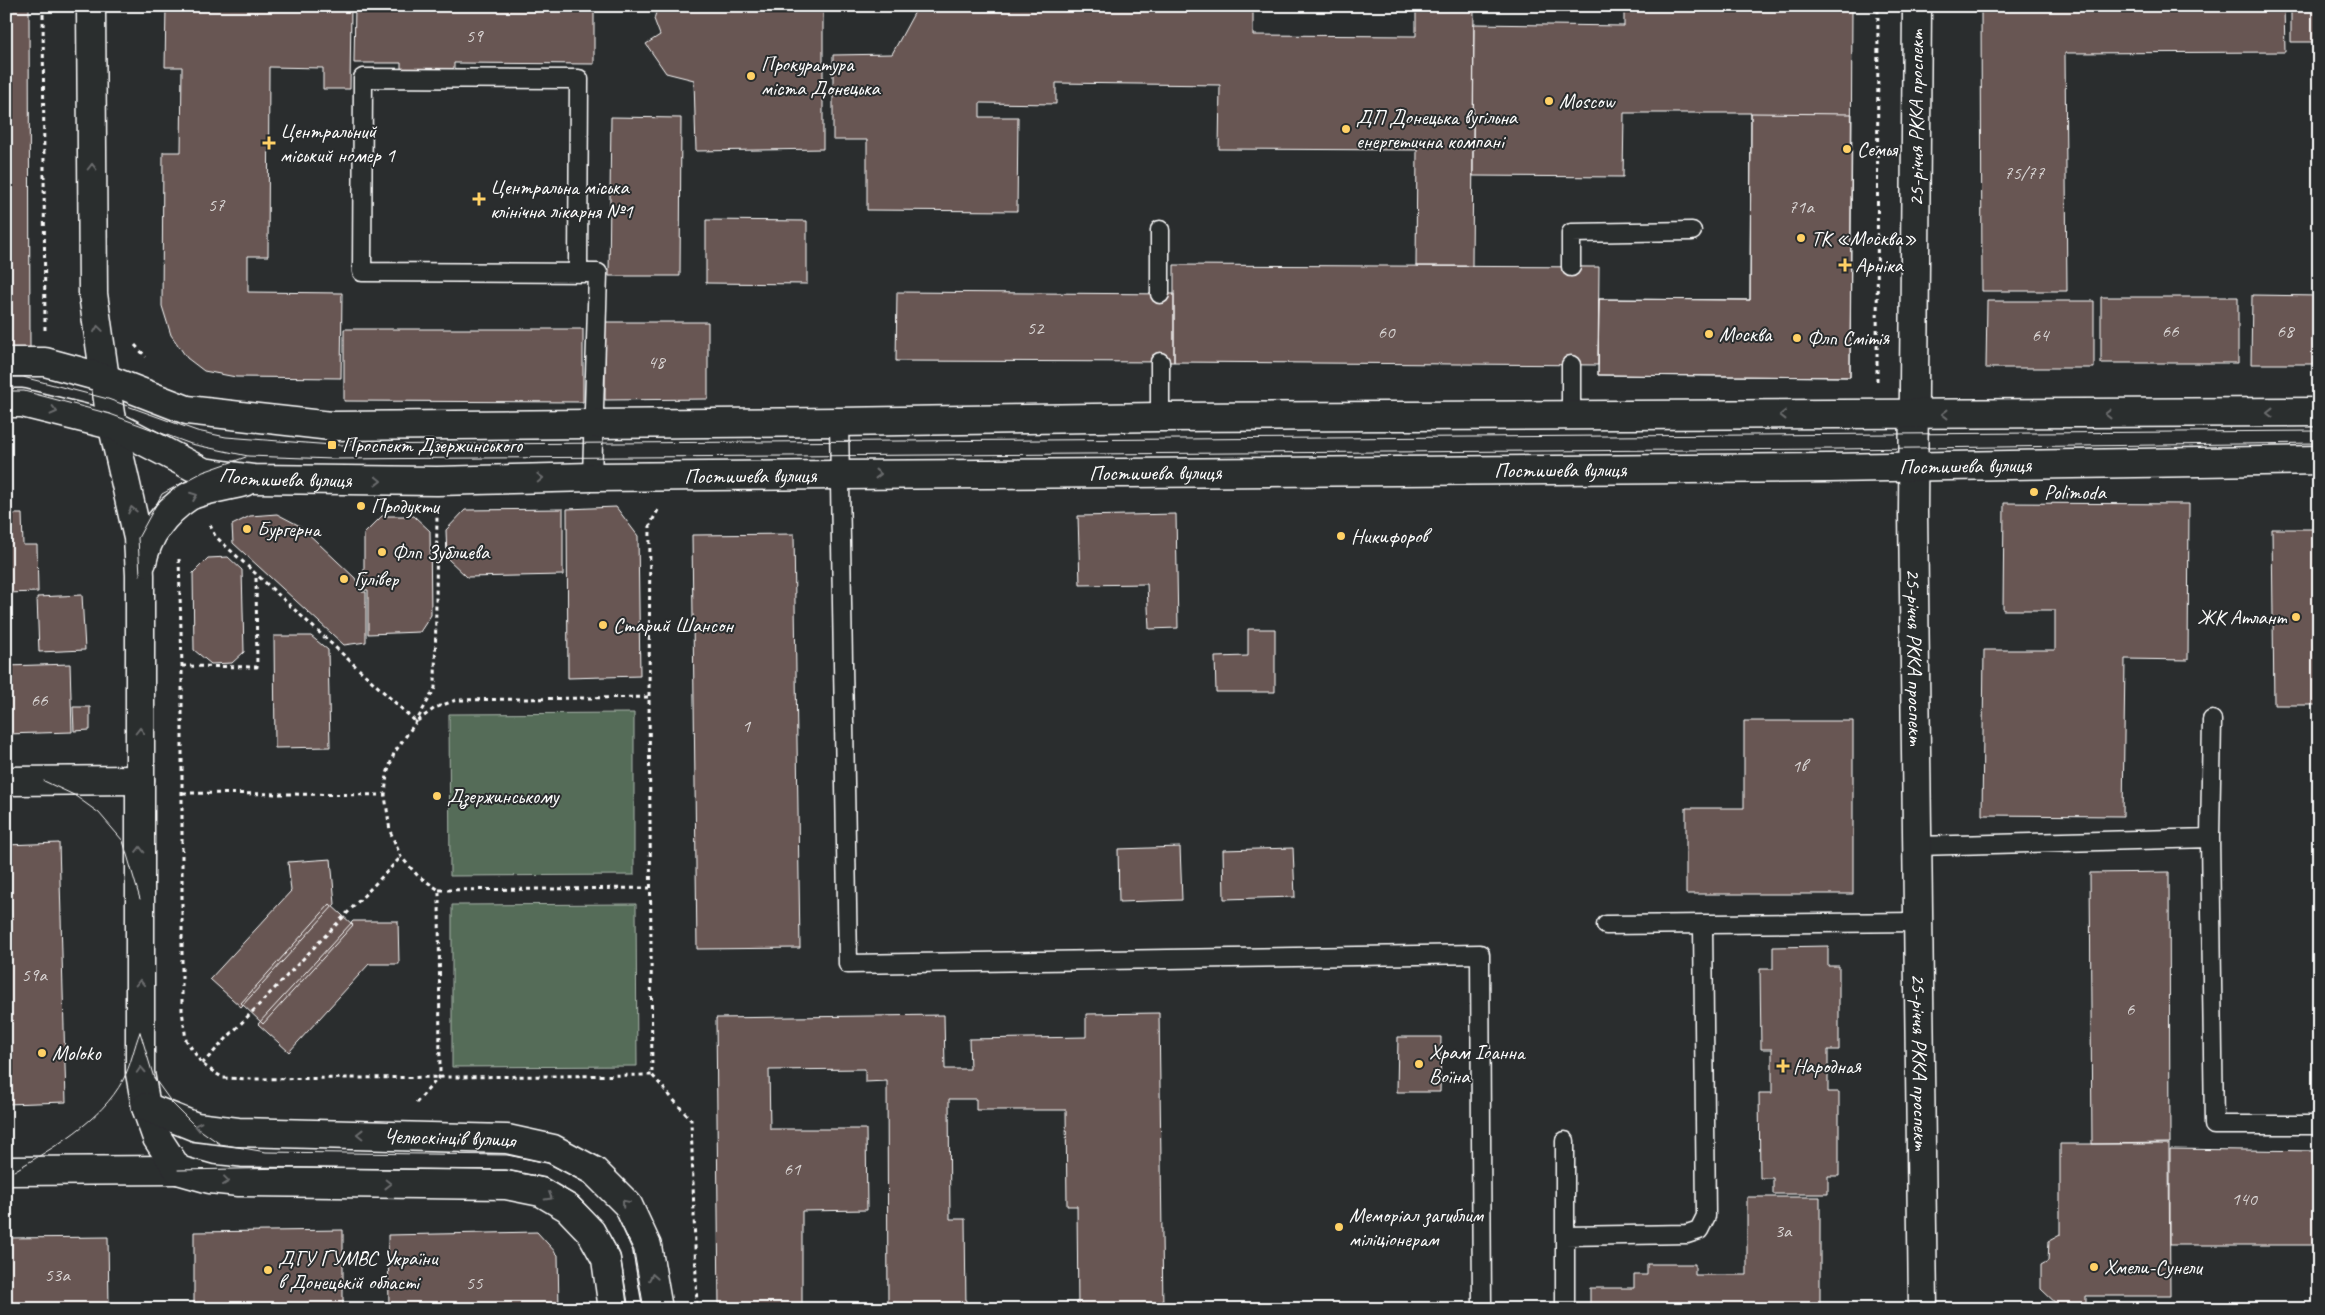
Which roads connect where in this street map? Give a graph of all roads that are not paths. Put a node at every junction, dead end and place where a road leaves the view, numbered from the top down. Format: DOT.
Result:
graph roads {
  1 [pos="91,6"];
  2 [pos="1917,6"];
  3 [pos="1160,230"];
  4 [pos="1692,231"];
  5 [pos="1571,267"];
  6 [pos="578,272"];
  7 [pos="1160,294"];
  8 [pos="6,362"];
  9 [pos="1160,362"];
  10 [pos="1571,365"];
  11 [pos="104,378"];
  12 [pos="6,403"];
  13 [pos="2319,412"];
  14 [pos="1571,415"];
  15 [pos="1914,415"];
  16 [pos="1160,417"];
  17 [pos="839,422"];
  18 [pos="595,423"];
  19 [pos="115,426"];
  20 [pos="2319,460"];
  21 [pos="1913,467"];
  22 [pos="838,474"];
  23 [pos="592,477"];
  24 [pos="254,479"];
  25 [pos="140,575"];
  26 [pos="2212,720"];
  27 [pos="140,780"];
  28 [pos="6,781"];
  29 [pos="2210,838"];
  30 [pos="1917,846"];
  31 [pos="1918,922"];
  32 [pos="1606,926"];
  33 [pos="1703,926"];
  34 [pos="146,1107"];
  35 [pos="2319,1126"];
  36 [pos="1565,1141"];
  37 [pos="6,1170"];
  38 [pos="178,1170"];
  39 [pos="1565,1236"];
  40 [pos="613,1309"];
  41 [pos="658,1309"];
  42 [pos="1482,1309"];
  43 [pos="1565,1309"];
  44 [pos="1922,1309"];
  11 -- 1 [label="street, one-way"];
  2 -- 15 [label="street, 25-річчя РККА проспект"];
  3 -- 7 [label="lane"];
  4 -- 5 [label="lane"];
  6 -- 6 [label="lane"];
  6 -- 18 [label="lane"];
  8 -- 11 [label="street"];
  9 -- 16 [label="lane"];
  10 -- 14 [label="lane"];
  11 -- 18 [label="street"];
  11 -- 19 [label="street"];
  12 -- 19 [label="street, Постишева вулиця, one-way"];
  13 -- 15 [label="street, one-way"];
  15 -- 14 [label="street, one-way"];
  14 -- 16 [label="street"];
  15 -- 21 [label="street, 25-річчя РККА проспект"];
  16 -- 17 [label="street"];
  17 -- 18 [label="street"];
  17 -- 22 [label="lane"];
  18 -- 23 [label="lane"];
  19 -- 24 [label="street, Постишева вулиця"];
  25 -- 19 [label="street, one-way"];
  20 -- 21 [label="street, Постишева вулиця"];
  22 -- 21 [label="street, Постишева вулиця, one-way"];
  21 -- 30 [label="street, 25-річчя РККА проспект"];
  22 -- 23 [label="street, Постишева вулиця"];
  22 -- 42 [label="lane"];
  24 -- 23 [label="street, Постишева вулиця, one-way"];
  25 -- 24 [label="street, one-way"];
  27 -- 25 [label="street, one-way"];
  26 -- 29 [label="lane"];
  27 -- 28 [label="street"];
  34 -- 27 [label="street, one-way"];
  29 -- 30 [label="lane"];
  29 -- 35 [label="lane"];
  30 -- 31 [label="street, 25-річчя РККА проспект"];
  31 -- 33 [label="lane"];
  31 -- 44 [label="street, 25-річчя РККА проспект"];
  32 -- 33 [label="lane"];
  33 -- 39 [label="lane"];
  34 -- 38 [label="street"];
  41 -- 34 [label="street, Челюскінців вулиця, one-way"];
  36 -- 39 [label="lane"];
  37 -- 38 [label="street, Челюскінців вулиця"];
  38 -- 40 [label="street, Челюскінців вулиця, one-way"];
  39 -- 43 [label="lane"];
}
